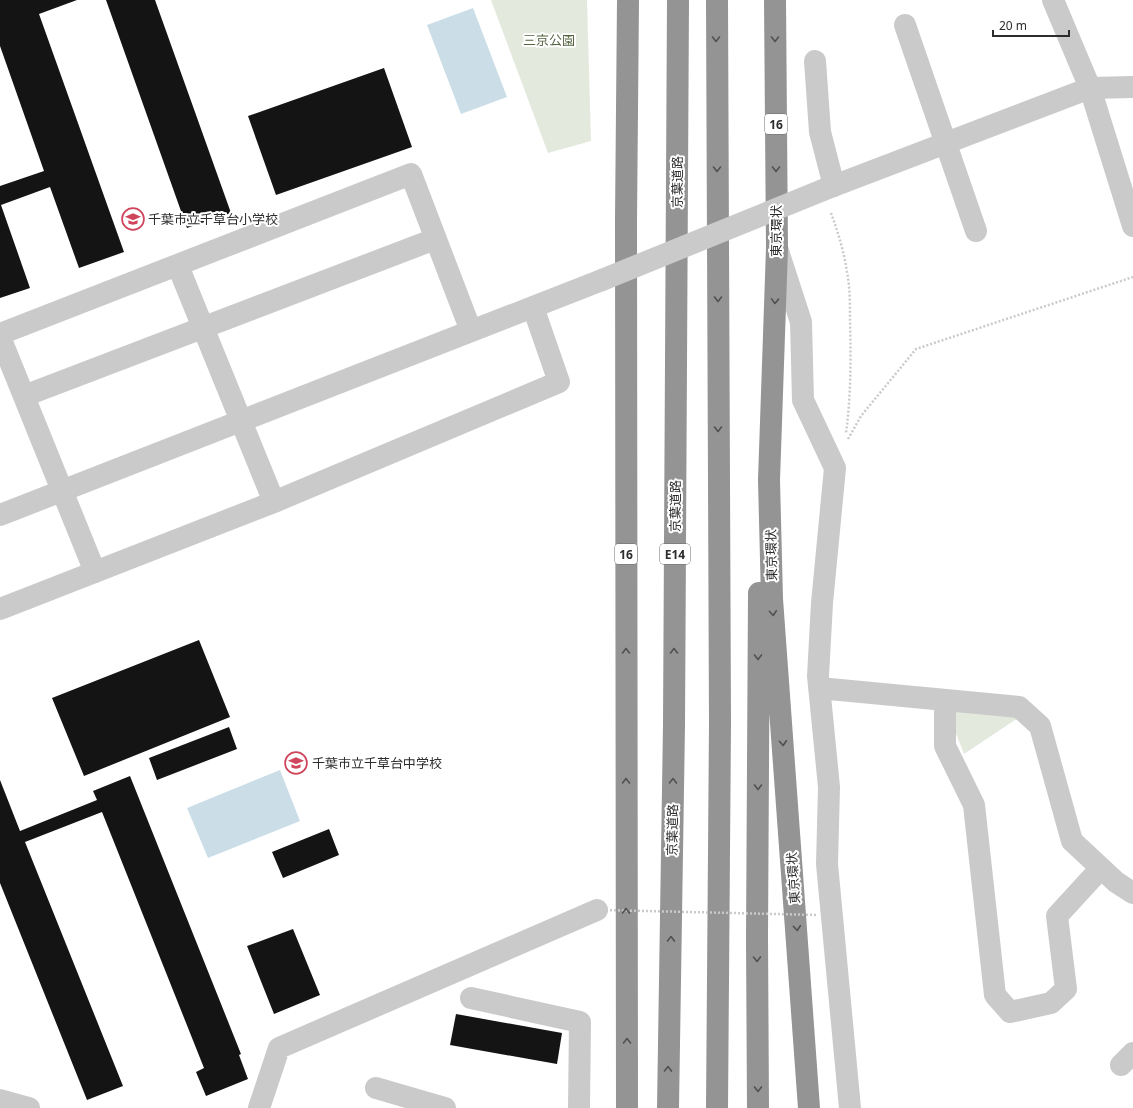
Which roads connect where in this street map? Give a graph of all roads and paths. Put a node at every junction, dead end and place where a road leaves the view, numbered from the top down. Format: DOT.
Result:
graph roads {
  1 [pos="628,0"];
  2 [pos="678,0"];
  3 [pos="717,0"];
  4 [pos="775,0"];
  5 [pos="1053,0"];
  6 [pos="905,25"];
  7 [pos="815,61"];
  8 [pos="1133,87"];
  9 [pos="1090,88"];
  10 [pos="946,143"];
  11 [pos="829,188"];
  12 [pos="1133,226"];
  13 [pos="976,231"];
  14 [pos="435,239"];
  15 [pos="776,248"];
  16 [pos="178,266"];
  17 [pos="1133,277"];
  18 [pos="533,307"];
  19 [pos="204,328"];
  20 [pos="471,331"];
  21 [pos="0,334"];
  22 [pos="0,337"];
  23 [pos="773,368"];
  24 [pos="24,396"];
  25 [pos="241,421"];
  26 [pos="844,447"];
  27 [pos="835,468"];
  28 [pos="62,491"];
  29 [pos="274,502"];
  30 [pos="0,515"];
  31 [pos="95,572"];
  32 [pos="0,609"];
  33 [pos="819,688"];
  34 [pos="945,700"];
  35 [pos="1101,868"];
  36 [pos="1133,893"];
  37 [pos="599,910"];
  38 [pos="818,915"];
  39 [pos="471,998"];
  40 [pos="376,1088"];
  41 [pos="0,1100"];
  42 [pos="28,1108"];
  43 [pos="259,1108"];
  44 [pos="445,1108"];
  45 [pos="579,1108"];
  46 [pos="627,1108"];
  47 [pos="668,1108"];
  48 [pos="717,1108"];
  49 [pos="758,1108"];
  50 [pos="810,1108"];
  51 [pos="850,1108"];
  46 -- 1 [label="highway, 16, one-way"];
  47 -- 2 [label="highway, 京葉道路 / E14, one-way"];
  3 -- 48 [label="highway, one-way"];
  4 -- 15 [label="highway, 東京環状 / 16, one-way"];
  5 -- 9 [label="street"];
  6 -- 10 [label="street"];
  7 -- 11 [label="street"];
  8 -- 9 [label="street"];
  9 -- 10 [label="street"];
  9 -- 12 [label="street"];
  10 -- 11 [label="street"];
  10 -- 13 [label="street"];
  11 -- 18 [label="street, bridge"];
  11 -- 26 [label="path"];
  14 -- 16 [label="street"];
  14 -- 19 [label="street"];
  14 -- 20 [label="street"];
  15 -- 23 [label="highway, 東京環状 / 16, one-way"];
  15 -- 27 [label="street"];
  16 -- 19 [label="street"];
  16 -- 21 [label="street"];
  17 -- 26 [label="path"];
  18 -- 20 [label="street"];
  18 -- 29 [label="street"];
  19 -- 24 [label="street"];
  19 -- 25 [label="street"];
  20 -- 25 [label="street"];
  22 -- 24 [label="street"];
  23 -- 49 [label="highway, one-way"];
  23 -- 50 [label="highway, 東京環状 / 16, one-way"];
  24 -- 28 [label="street"];
  25 -- 28 [label="street"];
  25 -- 29 [label="street"];
  26 -- 27 [label="path"];
  27 -- 33 [label="street"];
  28 -- 30 [label="street"];
  28 -- 31 [label="street"];
  29 -- 31 [label="street"];
  31 -- 32 [label="street"];
  33 -- 34 [label="street"];
  33 -- 51 [label="street"];
  34 -- 35 [label="street"];
  34 -- 35 [label="street"];
  35 -- 36 [label="street"];
  37 -- 38 [label="path, bridge"];
  37 -- 43 [label="street"];
  39 -- 45 [label="street"];
  40 -- 44 [label="street"];
  41 -- 42 [label="street"];
}
